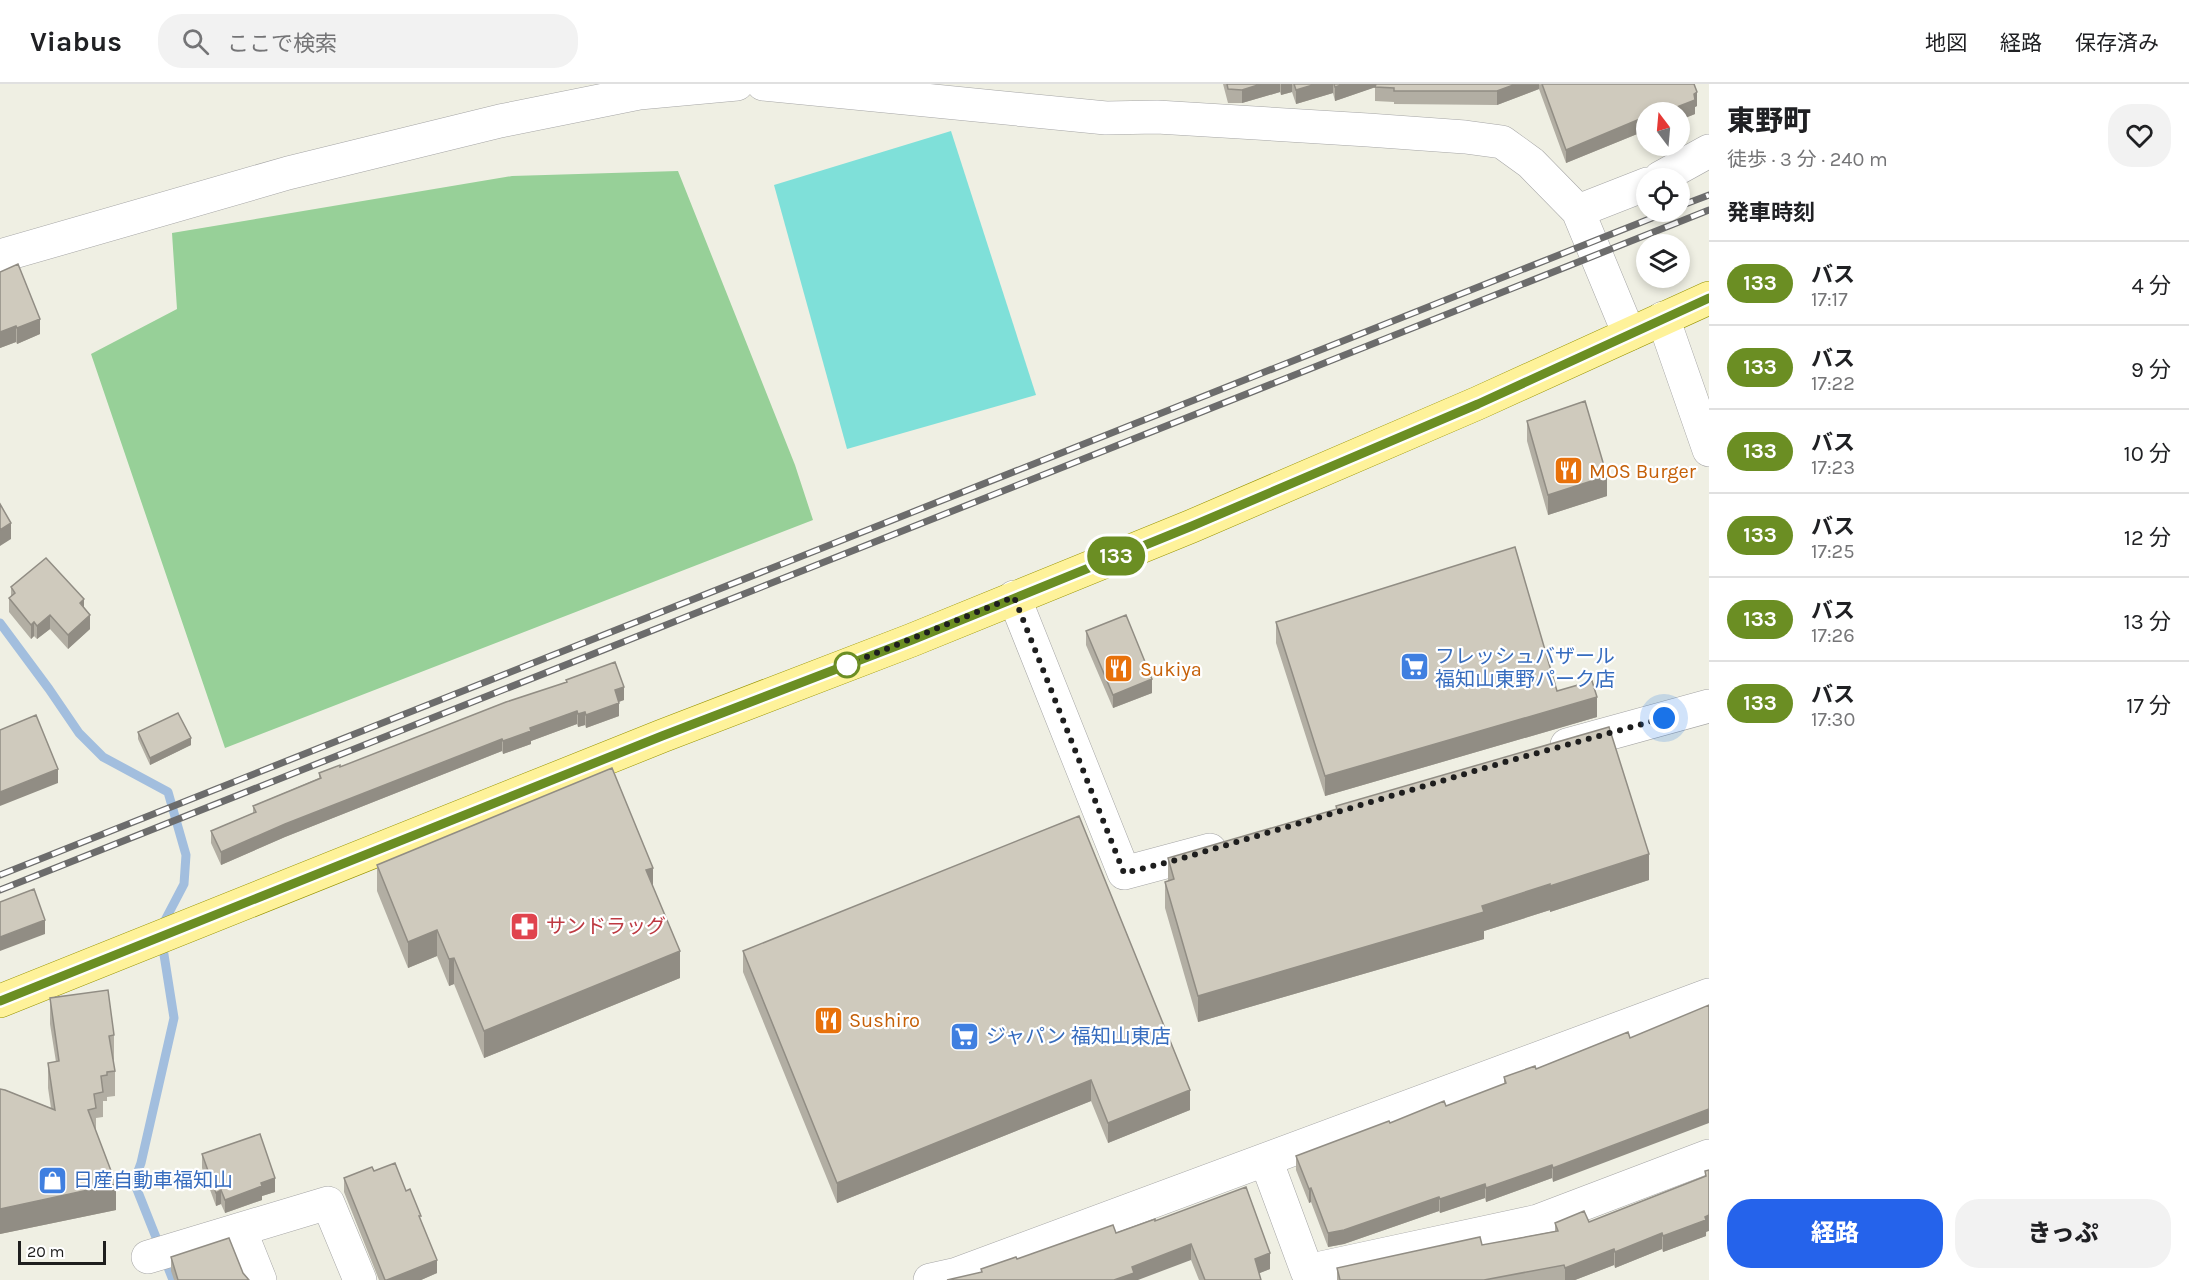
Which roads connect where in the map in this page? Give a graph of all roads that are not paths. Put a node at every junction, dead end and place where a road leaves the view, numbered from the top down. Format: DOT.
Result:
graph roads {
  1 [pos="737,84"];
  2 [pos="763,84"];
  3 [pos="1709,151"];
  4 [pos="1678,168"];
  5 [pos="1636,188"];
  6 [pos="1578,211"];
  7 [pos="0,256"];
  8 [pos="1709,298"];
  9 [pos="1663,318"];
  10 [pos="1629,334"];
  11 [pos="1709,450"];
  12 [pos="1014,597"];
  13 [pos="1709,706"];
  14 [pos="1539,753"];
  15 [pos="1242,841"];
  16 [pos="1709,995"];
  17 [pos="0,1001"];
  18 [pos="1709,1156"];
  19 [pos="1266,1160"];
  20 [pos="240,1230"];
  21 [pos="148,1257"];
  22 [pos="260,1280"];
  23 [pos="360,1280"];
  24 [pos="930,1280"];
  1 -- 7 [label="street"];
  2 -- 6 [label="street"];
  3 -- 4 [label="street"];
  5 -- 6 [label="street"];
  6 -- 10 [label="street"];
  8 -- 9 [label="main road"];
  9 -- 10 [label="main road"];
  9 -- 11 [label="street"];
  10 -- 12 [label="main road"];
  12 -- 15 [label="street"];
  12 -- 17 [label="main road"];
  13 -- 14 [label="street"];
  16 -- 19 [label="street"];
  18 -- 19 [label="street"];
  19 -- 24 [label="street"];
  20 -- 21 [label="street"];
  20 -- 22 [label="street"];
  20 -- 23 [label="street"];
}
